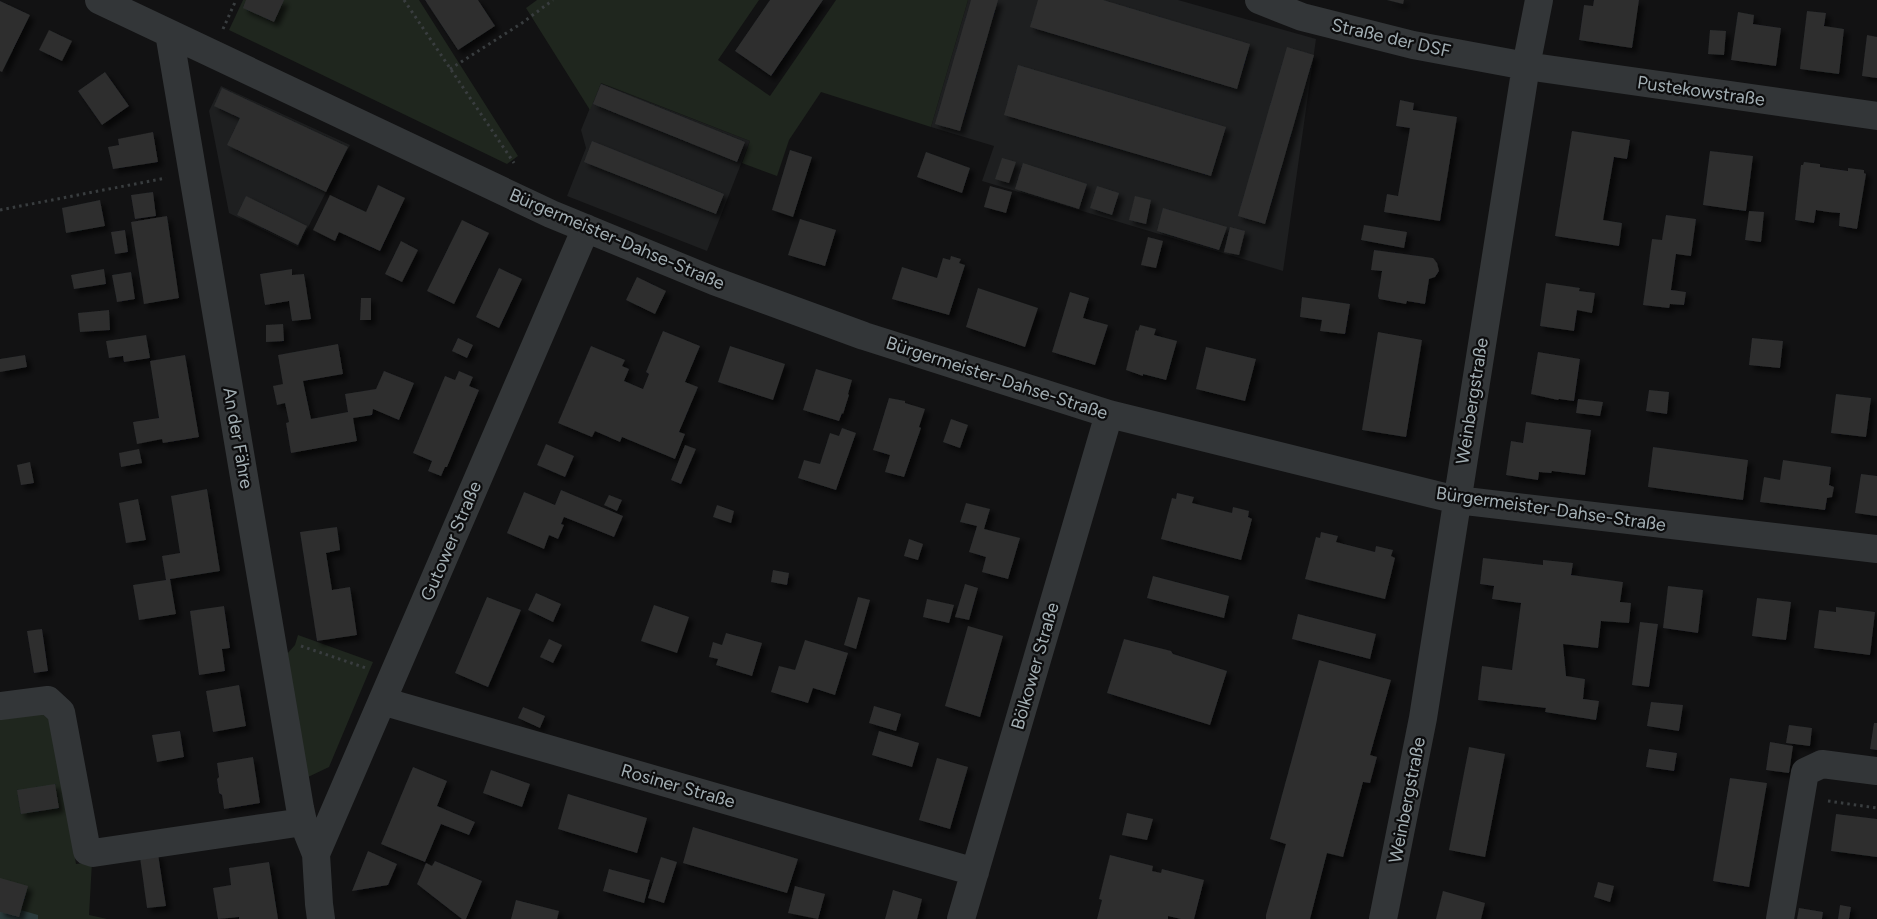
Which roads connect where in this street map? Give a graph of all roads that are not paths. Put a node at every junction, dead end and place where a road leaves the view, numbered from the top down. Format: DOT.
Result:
graph roads {
  1 [pos="99,0"];
  2 [pos="1259,0"];
  3 [pos="1539,0"];
  4 [pos="169,33"];
  5 [pos="1526,66"];
  6 [pos="1877,116"];
  7 [pos="586,228"];
  8 [pos="1109,414"];
  9 [pos="1457,500"];
  10 [pos="1877,548"];
  11 [pos="382,701"];
  12 [pos="0,706"];
  13 [pos="1877,770"];
  14 [pos="303,822"];
  15 [pos="316,854"];
  16 [pos="975,872"];
  17 [pos="321,919"];
  18 [pos="961,919"];
  19 [pos="1383,919"];
  20 [pos="1780,919"];
  1 -- 4 [label="street"];
  2 -- 5 [label="street, Straße der DSF"];
  3 -- 5 [label="street, Weinbergstraße"];
  4 -- 7 [label="street, Bürgermeister-Dahse-Straße"];
  4 -- 14 [label="street, An der Fähre"];
  5 -- 6 [label="street, Pustekowstraße"];
  5 -- 9 [label="street, Weinbergstraße"];
  7 -- 8 [label="street, Bürgermeister-Dahse-Straße"];
  7 -- 11 [label="street, Gutower Straße"];
  8 -- 9 [label="street, Bürgermeister-Dahse-Straße"];
  8 -- 16 [label="street, Bölkower Straße"];
  9 -- 10 [label="street, Bürgermeister-Dahse-Straße"];
  9 -- 19 [label="street, Weinbergstraße"];
  11 -- 15 [label="street, Gutower Straße"];
  11 -- 16 [label="street, Rosiner Straße"];
  12 -- 14 [label="street"];
  13 -- 20 [label="street"];
  14 -- 15 [label="street, An der Fähre"];
  15 -- 17 [label="street, An der Fähre"];
  16 -- 18 [label="street, Bölkower Straße"];
}
